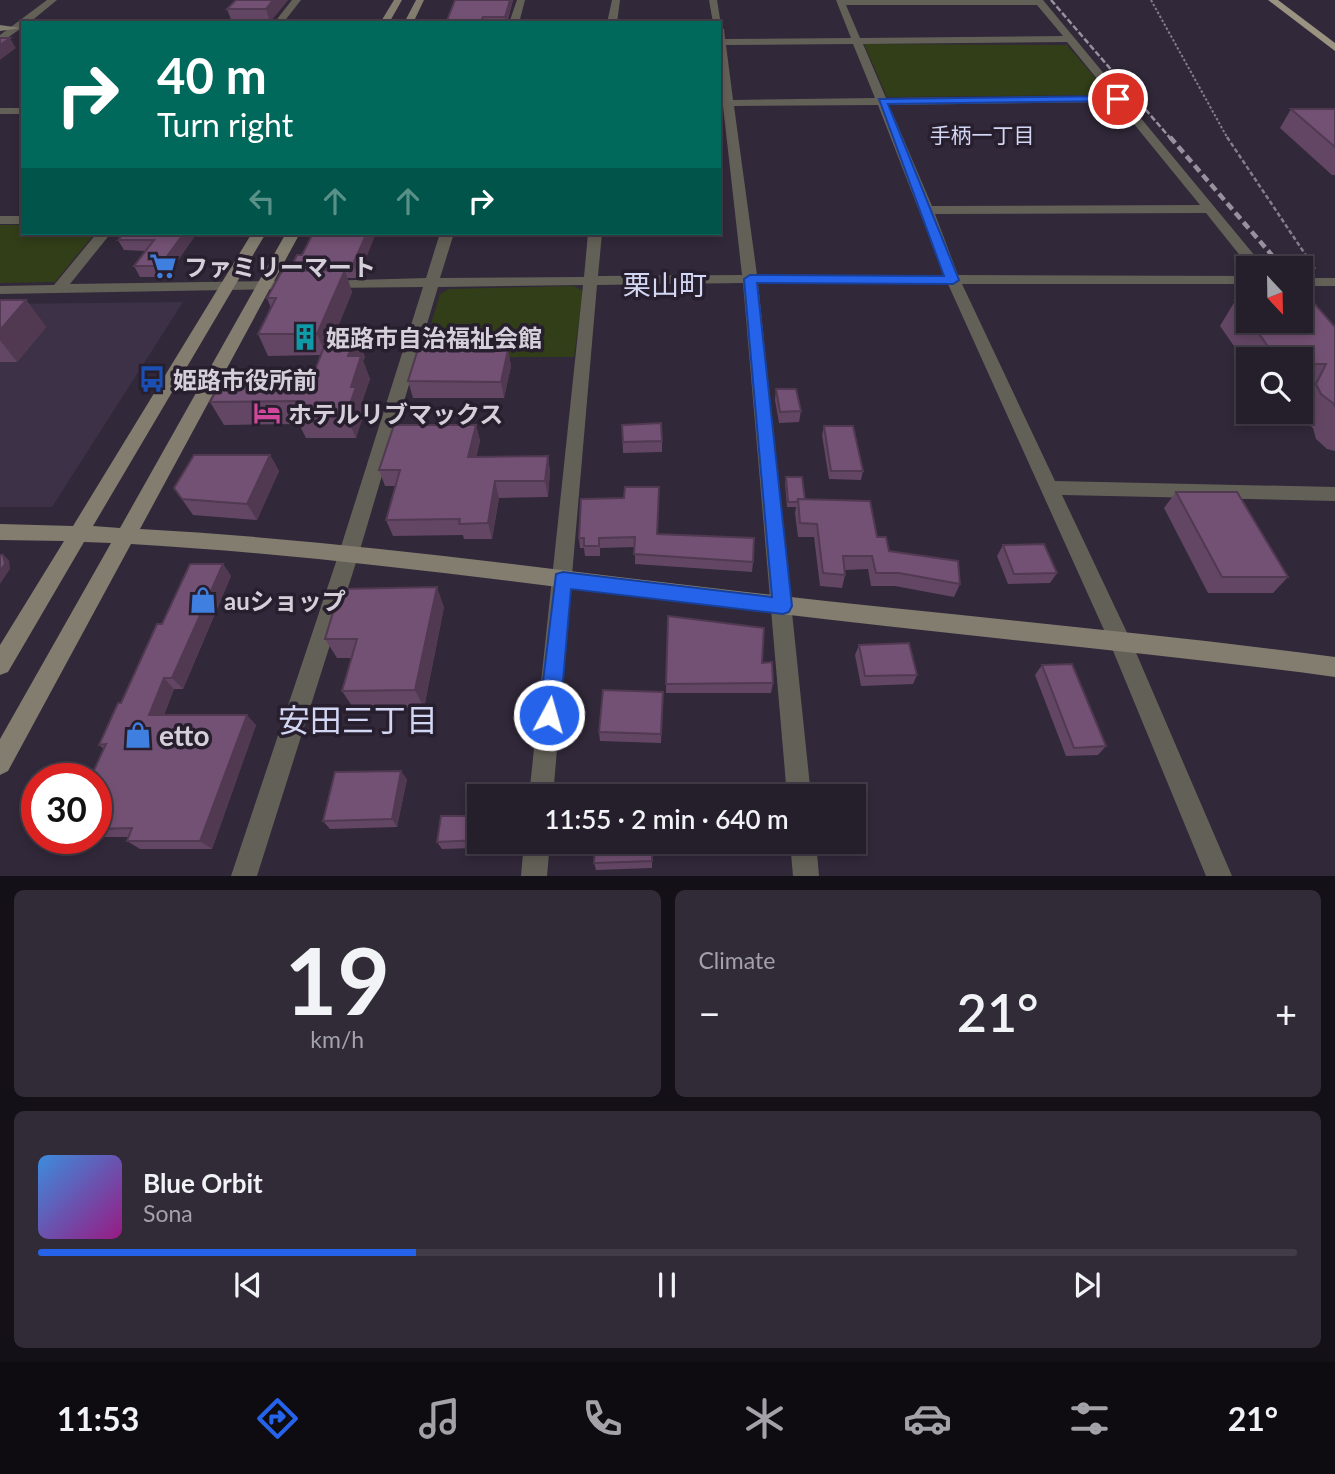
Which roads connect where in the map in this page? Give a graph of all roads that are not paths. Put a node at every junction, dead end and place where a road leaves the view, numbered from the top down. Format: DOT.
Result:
graph roads {
  1 [pos="52,0"];
  2 [pos="297,0"];
  3 [pos="398,0"];
  4 [pos="420,0"];
  5 [pos="521,0"];
  6 [pos="616,0"];
  7 [pos="713,0"];
  8 [pos="1272,0"];
  9 [pos="840,1"];
  10 [pos="1039,1"];
  11 [pos="27,21"];
  12 [pos="280,21"];
  13 [pos="385,21"];
  14 [pos="409,21"];
  15 [pos="515,21"];
  16 [pos="612,21"];
  17 [pos="718,21"];
  18 [pos="0,28"];
  19 [pos="19,28"];
  20 [pos="1068,39"];
  21 [pos="0,40"];
  22 [pos="858,40"];
  23 [pos="721,42"];
  24 [pos="1335,48"];
  25 [pos="721,57"];
  26 [pos="1118,99"];
  27 [pos="882,101"];
  28 [pos="724,103"];
  29 [pos="0,111"];
  30 [pos="21,111"];
  31 [pos="1209,209"];
  32 [pos="927,210"];
  33 [pos="0,220"];
  34 [pos="21,220"];
  35 [pos="101,235"];
  36 [pos="257,235"];
  37 [pos="292,235"];
  38 [pos="446,235"];
  39 [pos="595,235"];
  40 [pos="1248,256"];
  41 [pos="750,279"];
  42 [pos="953,280"];
  43 [pos="1236,280"];
  44 [pos="591,281"];
  45 [pos="432,282"];
  46 [pos="264,285"];
  47 [pos="227,286"];
  48 [pos="60,288"];
  49 [pos="0,289"];
  50 [pos="1051,488"];
  51 [pos="1335,494"];
  52 [pos="0,533"];
  53 [pos="77,533"];
  54 [pos="127,534"];
  55 [pos="349,553"];
  56 [pos="563,580"];
  57 [pos="783,606"];
  58 [pos="8,638"];
  59 [pos="1120,641"];
  60 [pos="0,665"];
  61 [pos="1335,667"];
  62 [pos="0,763"];
  63 [pos="542,784"];
  64 [pos="798,784"];
  65 [pos="536,854"];
  66 [pos="804,854"];
  67 [pos="244,876"];
  68 [pos="534,876"];
  69 [pos="806,876"];
  70 [pos="1219,876"];
  1 -- 11 [label="street"];
  2 -- 12 [label="street"];
  3 -- 13 [label="street"];
  4 -- 14 [label="street"];
  5 -- 15 [label="street"];
  6 -- 16 [label="street"];
  7 -- 17 [label="street"];
  8 -- 24 [label="main road"];
  9 -- 10 [label="street"];
  9 -- 22 [label="street"];
  10 -- 20 [label="street"];
  18 -- 19 [label="street"];
  19 -- 21 [label="street"];
  20 -- 22 [label="street"];
  20 -- 26 [label="street"];
  22 -- 23 [label="street"];
  22 -- 27 [label="street"];
  25 -- 28 [label="street"];
  26 -- 27 [label="street"];
  26 -- 31 [label="street"];
  27 -- 28 [label="street"];
  27 -- 32 [label="street"];
  28 -- 41 [label="street"];
  29 -- 30 [label="street"];
  31 -- 32 [label="street"];
  31 -- 40 [label="street"];
  32 -- 42 [label="street"];
  33 -- 34 [label="street"];
  35 -- 48 [label="street"];
  36 -- 47 [label="street"];
  37 -- 46 [label="street"];
  38 -- 45 [label="street"];
  39 -- 44 [label="street"];
  41 -- 42 [label="street"];
  41 -- 44 [label="street"];
  41 -- 57 [label="street"];
  42 -- 43 [label="street"];
  42 -- 50 [label="street"];
  44 -- 45 [label="street"];
  44 -- 56 [label="street"];
  45 -- 46 [label="street"];
  45 -- 55 [label="street"];
  46 -- 47 [label="street"];
  46 -- 54 [label="street"];
  47 -- 48 [label="street"];
  47 -- 53 [label="street"];
  48 -- 49 [label="street"];
  50 -- 51 [label="street"];
  50 -- 59 [label="street"];
  52 -- 53 [label="street"];
  53 -- 54 [label="street"];
  53 -- 58 [label="street"];
  54 -- 55 [label="street"];
  54 -- 62 [label="street"];
  55 -- 56 [label="street"];
  55 -- 67 [label="street"];
  56 -- 57 [label="street"];
  56 -- 63 [label="street"];
  57 -- 59 [label="street"];
  57 -- 64 [label="street"];
  58 -- 60 [label="street"];
  59 -- 61 [label="street"];
  59 -- 70 [label="street"];
  65 -- 68 [label="street"];
  66 -- 69 [label="street"];
}
